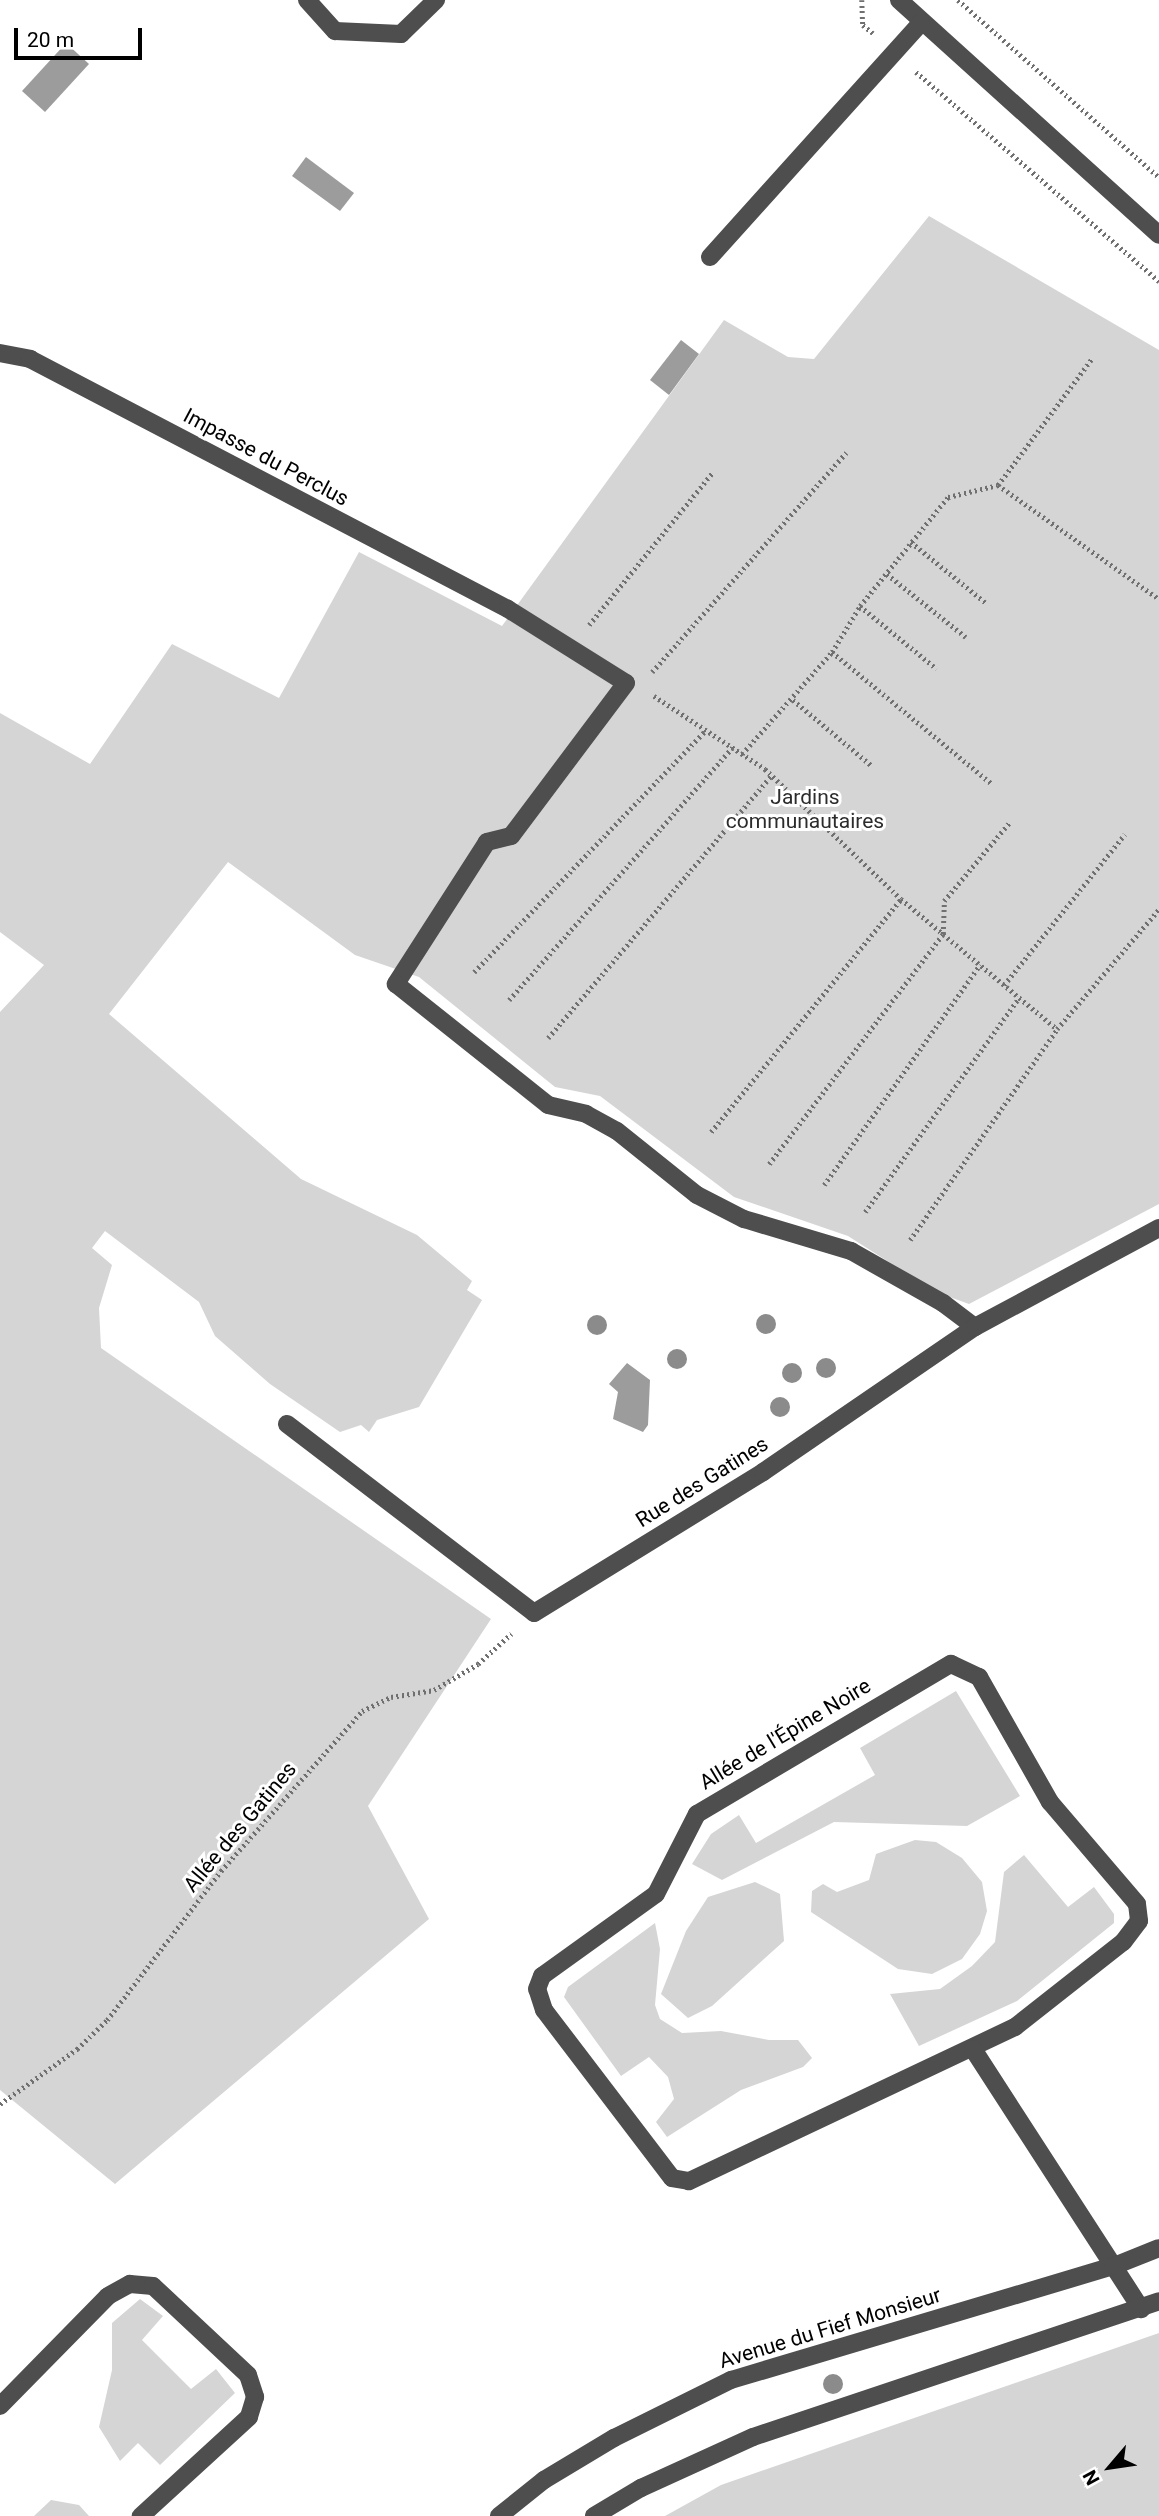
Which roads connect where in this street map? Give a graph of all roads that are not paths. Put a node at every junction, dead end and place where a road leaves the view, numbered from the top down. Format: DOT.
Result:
graph roads {
  1 [pos="307,0"];
  2 [pos="436,0"];
  3 [pos="899,0"];
  4 [pos="921,23"];
  5 [pos="1159,235"];
  6 [pos="710,257"];
  7 [pos="0,353"];
  8 [pos="1159,1228"];
  9 [pos="975,1327"];
  10 [pos="287,1423"];
  11 [pos="973,2049"];
  12 [pos="1159,2248"];
  13 [pos="1114,2266"];
  14 [pos="1159,2301"];
  15 [pos="1141,2309"];
  16 [pos="0,2406"];
  17 [pos="141,2516"];
  18 [pos="499,2516"];
  19 [pos="594,2516"];
  1 -- 2 [label="street"];
  3 -- 4 [label="street"];
  4 -- 5 [label="street"];
  4 -- 6 [label="street"];
  7 -- 9 [label="street, Impasse du Perclus"];
  8 -- 9 [label="street, Rue des Gatines"];
  9 -- 10 [label="street, Rue des Gatines"];
  11 -- 11 [label="street, Allée de l'Épine Noire"];
  11 -- 13 [label="street"];
  12 -- 13 [label="street, Avenue du Fief Monsieur"];
  13 -- 15 [label="street"];
  13 -- 18 [label="street, Avenue du Fief Monsieur"];
  14 -- 15 [label="street"];
  15 -- 19 [label="street"];
  16 -- 17 [label="street"];
}
